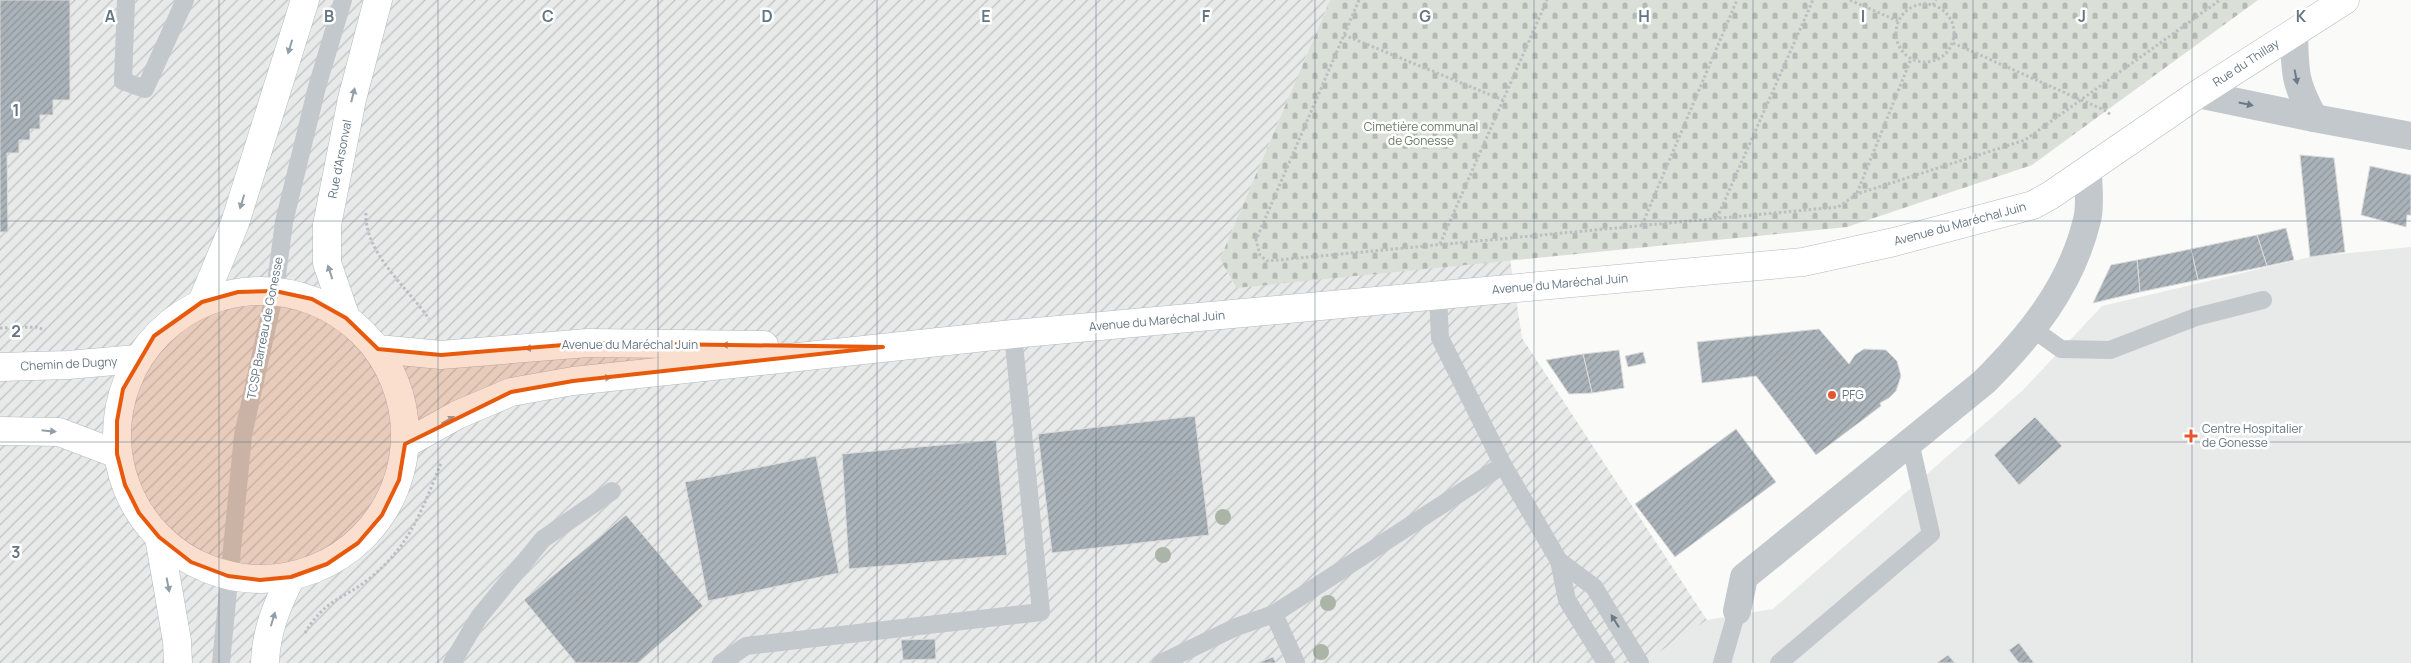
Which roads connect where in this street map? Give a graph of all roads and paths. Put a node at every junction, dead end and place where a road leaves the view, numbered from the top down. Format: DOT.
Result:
graph roads {
  1 [pos="126,0"];
  2 [pos="185,0"];
  3 [pos="305,0"];
  4 [pos="343,0"];
  5 [pos="378,0"];
  6 [pos="1359,0"];
  7 [pos="1547,0"];
  8 [pos="1738,0"];
  9 [pos="1813,0"];
  10 [pos="1850,0"];
  11 [pos="1936,0"];
  12 [pos="2220,0"];
  13 [pos="2345,0"];
  14 [pos="1933,5"];
  15 [pos="1898,21"];
  16 [pos="2294,32"];
  17 [pos="1344,35"];
  18 [pos="1953,43"];
  19 [pos="1911,59"];
  20 [pos="2198,94"];
  21 [pos="1503,100"];
  22 [pos="2083,100"];
  23 [pos="2314,118"];
  24 [pos="2411,136"];
  25 [pos="2133,140"];
  26 [pos="2088,171"];
  27 [pos="1857,194"];
  28 [pos="366,205"];
  29 [pos="1717,218"];
  30 [pos="1642,225"];
  31 [pos="1439,245"];
  32 [pos="275,291"];
  33 [pos="1438,295"];
  34 [pos="2263,300"];
  35 [pos="202,302"];
  36 [pos="346,318"];
  37 [pos="432,324"];
  38 [pos="2034,329"];
  39 [pos="1013,334"];
  40 [pos="883,347"];
  41 [pos="378,350"];
  42 [pos="137,359"];
  43 [pos="0,367"];
  44 [pos="0,431"];
  45 [pos="1910,442"];
  46 [pos="406,444"];
  47 [pos="117,454"];
  48 [pos="441,462"];
  49 [pos="1503,466"];
  50 [pos="612,491"];
  51 [pos="159,537"];
  52 [pos="1559,562"];
  53 [pos="228,576"];
  54 [pos="291,577"];
  55 [pos="1737,611"];
  56 [pos="1274,614"];
  57 [pos="304,642"];
  58 [pos="178,663"];
  59 [pos="221,663"];
  60 [pos="265,663"];
  61 [pos="452,663"];
  62 [pos="721,663"];
  63 [pos="1161,663"];
  64 [pos="1296,663"];
  65 [pos="1606,663"];
  66 [pos="1640,663"];
  67 [pos="1722,663"];
  68 [pos="1779,663"];
  1 -- 2 [label="lane"];
  3 -- 35 [label="street, one-way"];
  4 -- 32 [label="lane, TCSP Barreau de Gonesse"];
  36 -- 5 [label="street, Rue d'Arsonval, one-way"];
  6 -- 17 [label="path"];
  7 -- 21 [label="path"];
  8 -- 30 [label="path"];
  9 -- 29 [label="path"];
  10 -- 15 [label="path"];
  11 -- 14 [label="path"];
  12 -- 22 [label="path"];
  13 -- 16 [label="street, Rue du Thillay"];
  14 -- 15 [label="path"];
  14 -- 18 [label="path"];
  15 -- 19 [label="path"];
  16 -- 20 [label="street, Rue du Thillay"];
  16 -- 23 [label="street, one-way"];
  17 -- 21 [label="path"];
  17 -- 31 [label="path"];
  18 -- 19 [label="path"];
  18 -- 22 [label="path"];
  19 -- 27 [label="path"];
  20 -- 23 [label="street, one-way"];
  20 -- 25 [label="street, Avenue du Maréchal Juin"];
  21 -- 31 [label="path"];
  22 -- 25 [label="path"];
  22 -- 27 [label="path"];
  23 -- 24 [label="street"];
  25 -- 26 [label="street, Avenue du Maréchal Juin"];
  26 -- 33 [label="street, Avenue du Maréchal Juin"];
  26 -- 38 [label="street"];
  27 -- 29 [label="path"];
  28 -- 37 [label="path"];
  29 -- 30 [label="path"];
  30 -- 31 [label="path"];
  32 -- 35 [label="street"];
  32 -- 36 [label="street"];
  32 -- 53 [label="lane, TCSP Barreau de Gonesse"];
  33 -- 39 [label="street, Avenue du Maréchal Juin"];
  33 -- 49 [label="lane"];
  34 -- 38 [label="lane"];
  35 -- 42 [label="street"];
  36 -- 41 [label="street"];
  38 -- 45 [label="street"];
  39 -- 40 [label="street, Avenue du Maréchal Juin"];
  39 -- 62 [label="lane"];
  40 -- 41 [label="street, Avenue du Maréchal Juin, one-way"];
  46 -- 40 [label="street, Avenue du Maréchal Juin, one-way"];
  41 -- 46 [label="street"];
  42 -- 43 [label="street, Chemin de Dugny"];
  42 -- 47 [label="street"];
  44 -- 47 [label="street, one-way"];
  45 -- 55 [label="street"];
  45 -- 68 [label="lane"];
  46 -- 54 [label="street"];
  47 -- 51 [label="street"];
  48 -- 57 [label="path"];
  49 -- 52 [label="lane"];
  49 -- 56 [label="lane"];
  50 -- 61 [label="lane"];
  51 -- 53 [label="street"];
  51 -- 58 [label="street, one-way"];
  52 -- 65 [label="lane"];
  66 -- 52 [label="lane, one-way"];
  53 -- 54 [label="street"];
  53 -- 59 [label="lane, TCSP Barreau de Gonesse"];
  60 -- 54 [label="street, one-way"];
  55 -- 67 [label="lane"];
  56 -- 63 [label="lane"];
  56 -- 64 [label="lane"];
}
